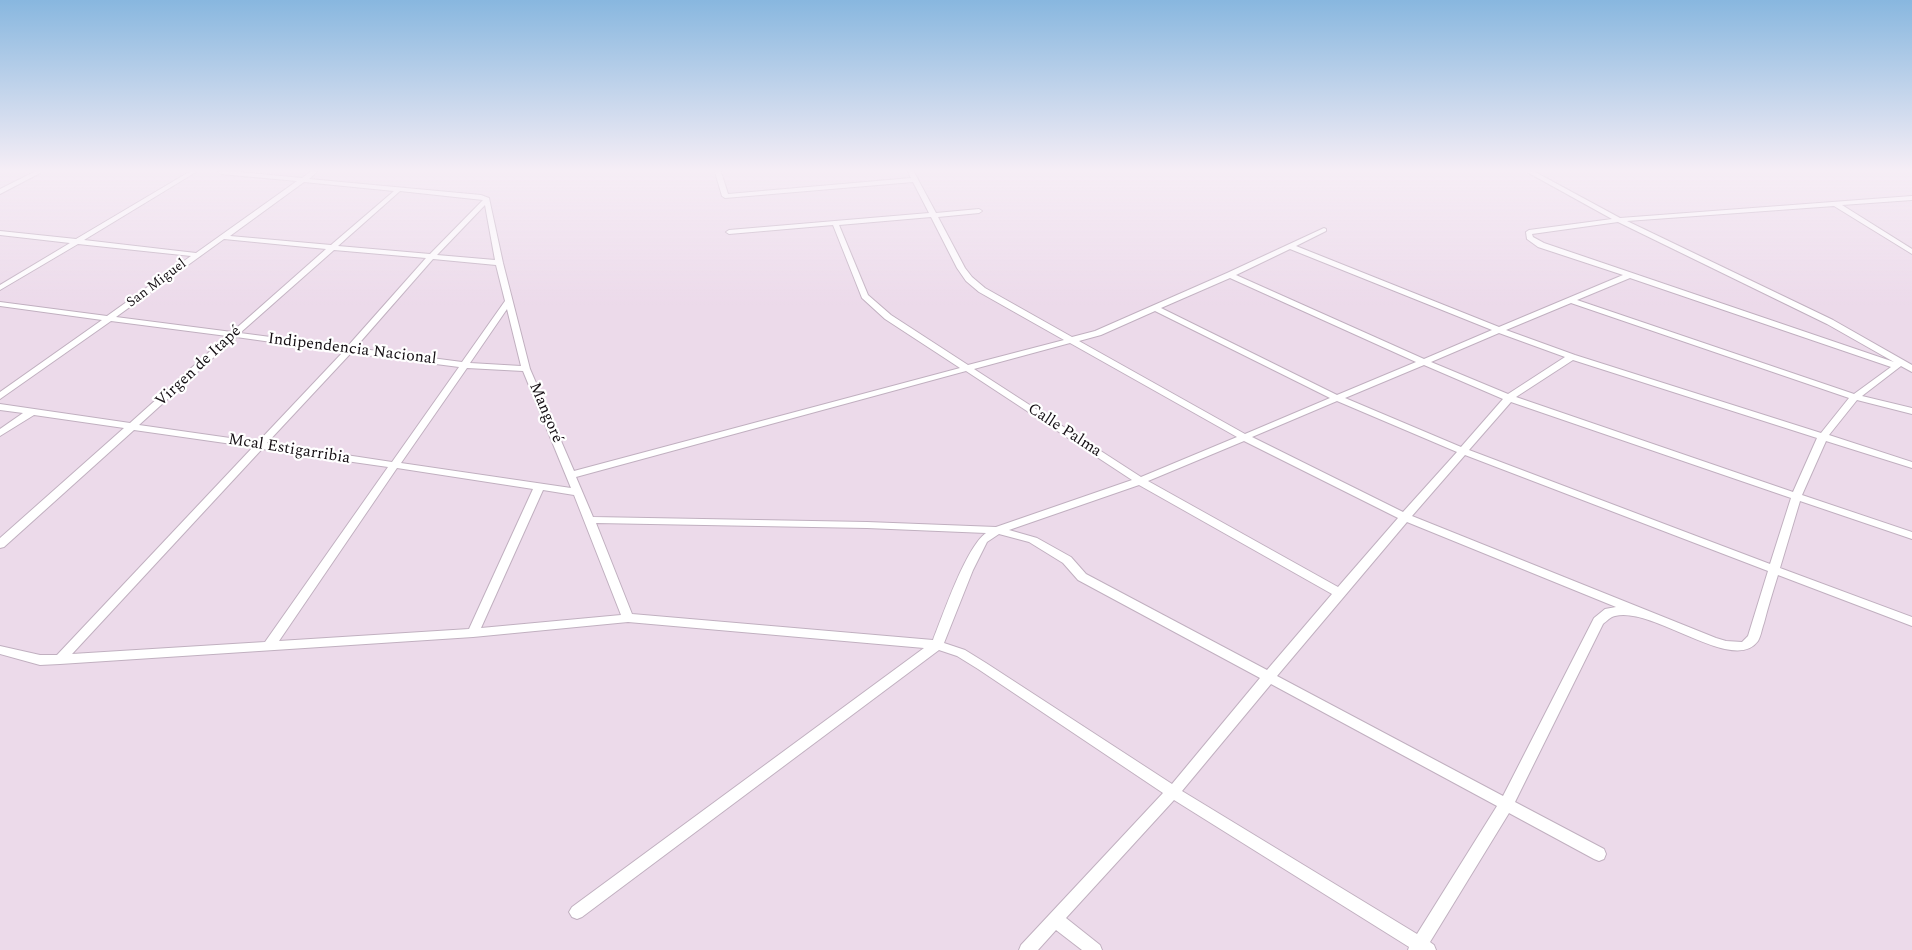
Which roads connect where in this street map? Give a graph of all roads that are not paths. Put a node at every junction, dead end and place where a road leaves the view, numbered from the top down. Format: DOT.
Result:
graph roads {
  1 [pos="118,216"];
  2 [pos="252,216"];
  3 [pos="367,216"];
  4 [pos="470,216"];
  5 [pos="490,216"];
  6 [pos="917,216"];
  7 [pos="934,216"];
  8 [pos="1612,216"];
  9 [pos="1668,216"];
  10 [pos="1854,216"];
  11 [pos="1619,220"];
  12 [pos="835,223"];
  13 [pos="1324,230"];
  14 [pos="729,232"];
  15 [pos="0,233"];
  16 [pos="223,237"];
  17 [pos="74,242"];
  18 [pos="331,247"];
  19 [pos="1291,247"];
  20 [pos="1912,252"];
  21 [pos="197,255"];
  22 [pos="431,257"];
  23 [pos="499,263"];
  24 [pos="1230,275"];
  25 [pos="1630,275"];
  26 [pos="0,288"];
  27 [pos="1570,300"];
  28 [pos="508,302"];
  29 [pos="0,304"];
  30 [pos="1155,308"];
  31 [pos="112,318"];
  32 [pos="1498,330"];
  33 [pos="232,335"];
  34 [pos="1070,341"];
  35 [pos="349,350"];
  36 [pos="1572,356"];
  37 [pos="1422,361"];
  38 [pos="465,365"];
  39 [pos="1897,366"];
  40 [pos="967,367"];
  41 [pos="526,369"];
  42 [pos="1912,370"];
  43 [pos="0,396"];
  44 [pos="1855,397"];
  45 [pos="1337,398"];
  46 [pos="1509,398"];
  47 [pos="0,407"];
  48 [pos="33,411"];
  49 [pos="1912,411"];
  50 [pos="133,426"];
  51 [pos="0,433"];
  52 [pos="1824,436"];
  53 [pos="1244,437"];
  54 [pos="260,446"];
  55 [pos="1463,451"];
  56 [pos="1912,465"];
  57 [pos="392,466"];
  58 [pos="571,474"];
  59 [pos="1140,481"];
  60 [pos="539,487"];
  61 [pos="578,492"];
  62 [pos="1796,497"];
  63 [pos="1404,517"];
  64 [pos="589,520"];
  65 [pos="997,530"];
  66 [pos="1912,536"];
  67 [pos="0,544"];
  68 [pos="1775,570"];
  69 [pos="1339,593"];
  70 [pos="1637,611"];
  71 [pos="628,618"];
  72 [pos="1912,622"];
  73 [pos="473,633"];
  74 [pos="937,644"];
  75 [pos="268,647"];
  76 [pos="0,650"];
  77 [pos="60,659"];
  78 [pos="1268,677"];
  79 [pos="1173,792"];
  80 [pos="1506,805"];
  81 [pos="1599,854"];
  82 [pos="577,912"];
  83 [pos="1055,919"];
  84 [pos="1421,948"];
  85 [pos="1027,950"];
  86 [pos="1094,950"];
  1 -- 17 [label="street"];
  2 -- 16 [label="street, San Miguel"];
  3 -- 18 [label="street, Virgen de Itapé"];
  4 -- 22 [label="street"];
  5 -- 23 [label="street, Mangoré"];
  6 -- 12 [label="street"];
  7 -- 34 [label="street"];
  8 -- 11 [label="street"];
  9 -- 11 [label="street"];
  10 -- 20 [label="street"];
  11 -- 25 [label="street"];
  11 -- 42 [label="street"];
  12 -- 14 [label="street"];
  12 -- 40 [label="street, Calle Palma"];
  13 -- 19 [label="street"];
  15 -- 17 [label="street"];
  16 -- 18 [label="street"];
  16 -- 21 [label="street, San Miguel"];
  17 -- 21 [label="street"];
  17 -- 26 [label="street"];
  18 -- 22 [label="street"];
  18 -- 33 [label="street, Virgen de Itapé"];
  19 -- 24 [label="street"];
  19 -- 32 [label="street"];
  21 -- 31 [label="street, San Miguel"];
  22 -- 23 [label="street"];
  22 -- 35 [label="street"];
  23 -- 28 [label="street, Mangoré"];
  24 -- 30 [label="street"];
  24 -- 37 [label="street"];
  25 -- 27 [label="street"];
  25 -- 39 [label="street"];
  27 -- 32 [label="street"];
  27 -- 44 [label="street"];
  28 -- 38 [label="street"];
  28 -- 41 [label="street, Mangoré"];
  29 -- 31 [label="street, Indipendencia Nacional"];
  30 -- 34 [label="street"];
  30 -- 45 [label="street"];
  31 -- 33 [label="street, Indipendencia Nacional"];
  31 -- 43 [label="street, San Miguel"];
  32 -- 36 [label="street"];
  32 -- 37 [label="street"];
  33 -- 35 [label="street, Indipendencia Nacional"];
  33 -- 50 [label="street, Virgen de Itapé"];
  34 -- 40 [label="street"];
  34 -- 53 [label="street"];
  35 -- 38 [label="street, Indipendencia Nacional"];
  35 -- 54 [label="street"];
  36 -- 46 [label="street"];
  36 -- 52 [label="street"];
  37 -- 45 [label="street"];
  37 -- 46 [label="street"];
  38 -- 41 [label="street, Indipendencia Nacional"];
  38 -- 57 [label="street"];
  39 -- 42 [label="street"];
  39 -- 44 [label="street"];
  40 -- 58 [label="street"];
  40 -- 59 [label="street, Calle Palma"];
  41 -- 58 [label="street, Mangoré"];
  44 -- 49 [label="street"];
  44 -- 52 [label="street"];
  45 -- 53 [label="street"];
  45 -- 55 [label="street"];
  46 -- 55 [label="street"];
  46 -- 62 [label="street"];
  47 -- 48 [label="street, Mcal Estigarribia"];
  48 -- 50 [label="street, Mcal Estigarribia"];
  48 -- 51 [label="street"];
  50 -- 54 [label="street, Mcal Estigarribia"];
  50 -- 67 [label="street, Virgen de Itapé"];
  52 -- 56 [label="street"];
  52 -- 62 [label="street"];
  53 -- 59 [label="street"];
  53 -- 63 [label="street"];
  54 -- 57 [label="street, Mcal Estigarribia"];
  54 -- 77 [label="street"];
  55 -- 63 [label="street"];
  55 -- 68 [label="street"];
  57 -- 60 [label="street, Mcal Estigarribia"];
  57 -- 75 [label="street"];
  58 -- 61 [label="street, Mangoré"];
  59 -- 65 [label="street"];
  59 -- 69 [label="street, Calle Palma"];
  60 -- 61 [label="street, Mcal Estigarribia"];
  60 -- 73 [label="street"];
  61 -- 64 [label="street, Mangoré"];
  62 -- 66 [label="street"];
  62 -- 68 [label="street"];
  63 -- 69 [label="street"];
  63 -- 70 [label="street"];
  64 -- 65 [label="street"];
  64 -- 71 [label="street, Mangoré"];
  65 -- 74 [label="street"];
  65 -- 78 [label="street"];
  68 -- 70 [label="street"];
  68 -- 72 [label="street"];
  69 -- 78 [label="street"];
  70 -- 80 [label="street"];
  71 -- 73 [label="street"];
  71 -- 74 [label="street"];
  73 -- 75 [label="street"];
  74 -- 79 [label="street"];
  74 -- 82 [label="street"];
  75 -- 77 [label="street"];
  76 -- 77 [label="street"];
  78 -- 79 [label="street"];
  78 -- 80 [label="street"];
  79 -- 83 [label="street"];
  79 -- 84 [label="street"];
  80 -- 81 [label="street"];
  80 -- 84 [label="street"];
  83 -- 85 [label="street"];
  83 -- 86 [label="street"];
}
